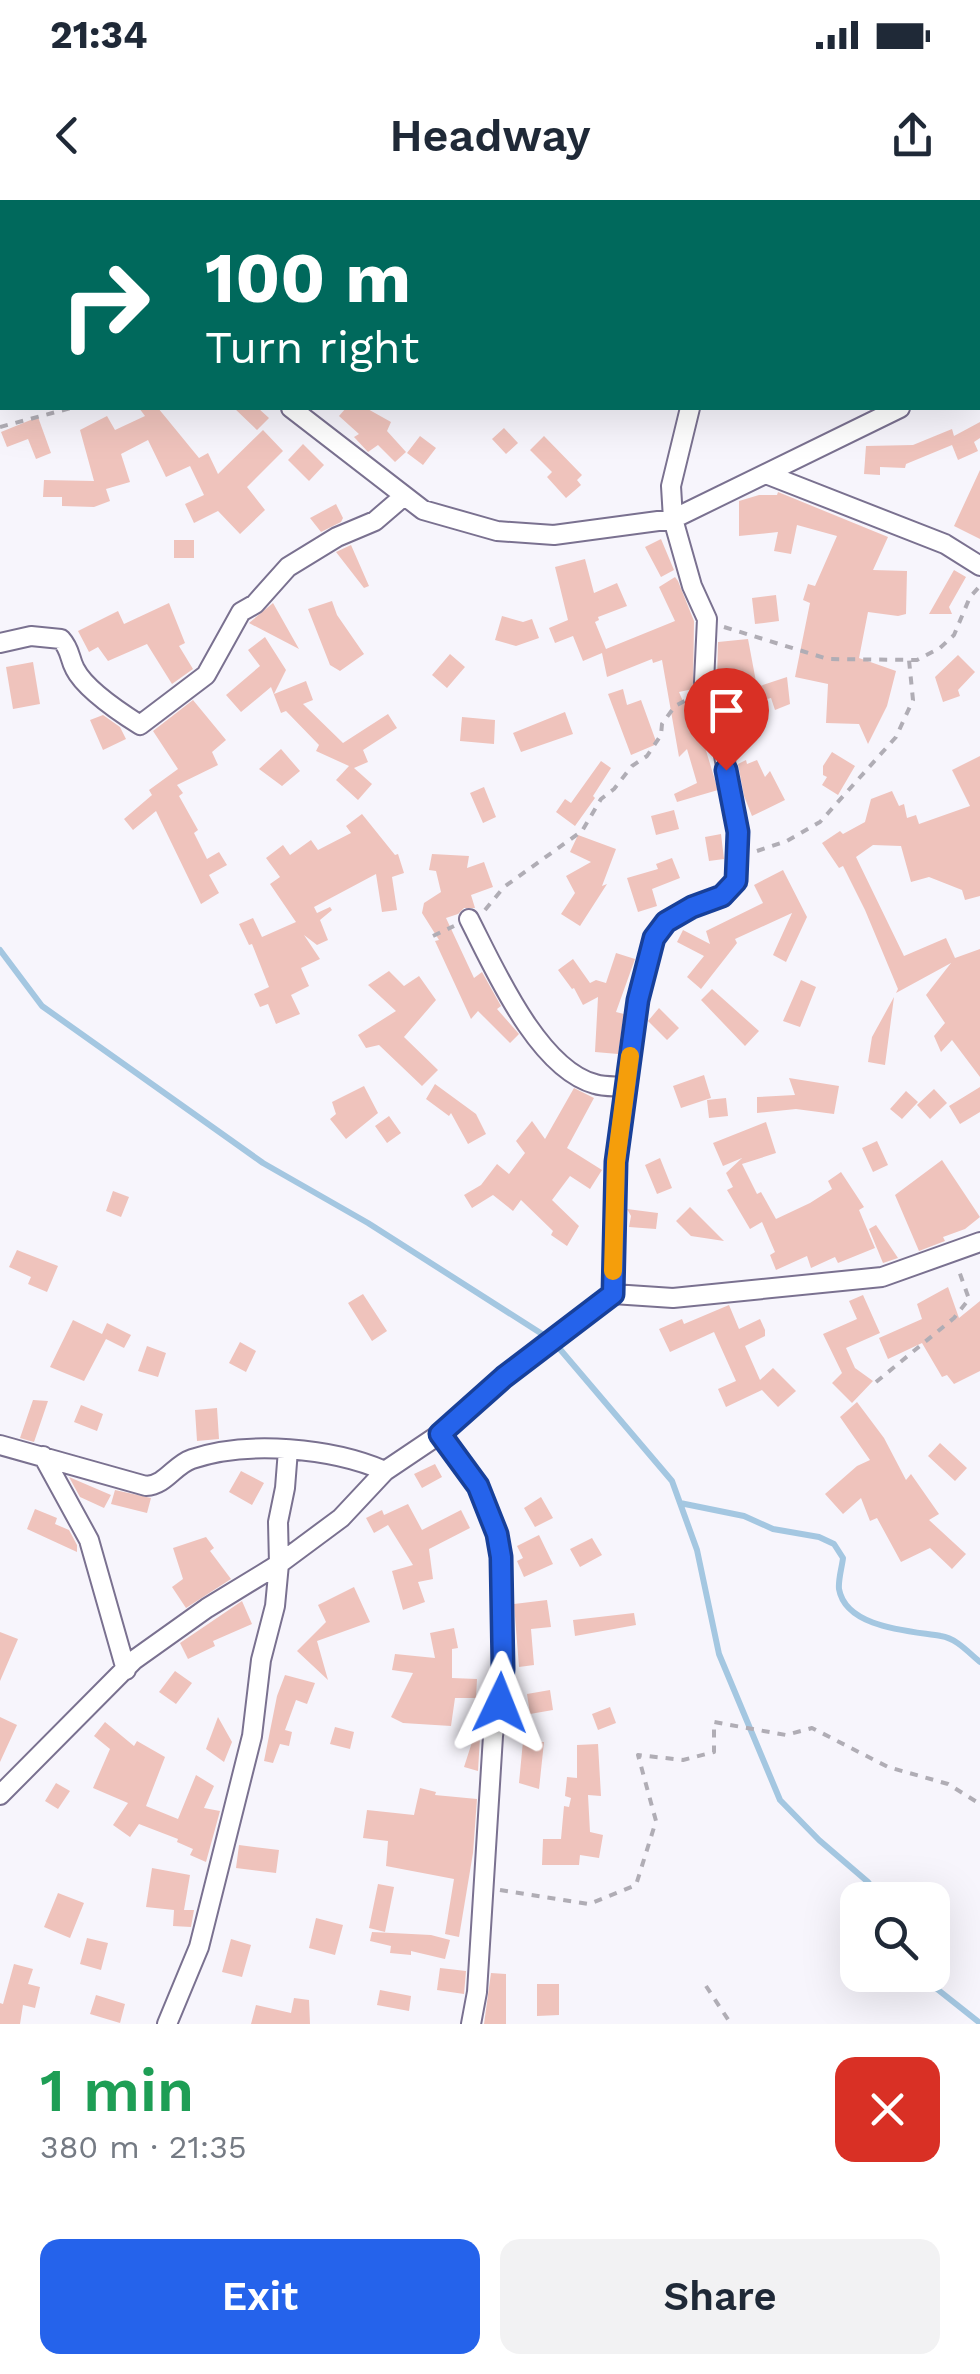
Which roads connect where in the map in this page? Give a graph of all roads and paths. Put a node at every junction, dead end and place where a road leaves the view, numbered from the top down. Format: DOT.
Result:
graph roads {
  1 [pos="64,410"];
  2 [pos="294,410"];
  3 [pos="689,410"];
  4 [pos="858,410"];
  5 [pos="896,410"];
  6 [pos="864,426"];
  7 [pos="0,427"];
  8 [pos="766,474"];
  9 [pos="404,496"];
  10 [pos="672,519"];
  11 [pos="980,566"];
  12 [pos="980,586"];
  13 [pos="707,619"];
  14 [pos="0,643"];
  15 [pos="909,660"];
  16 [pos="704,682"];
  17 [pos="736,858"];
  18 [pos="469,919"];
  19 [pos="433,936"];
  20 [pos="626,1087"];
  21 [pos="980,1243"];
  22 [pos="953,1253"];
  23 [pos="613,1294"];
  24 [pos="876,1382"];
  25 [pos="440,1434"];
  26 [pos="0,1445"];
  27 [pos="288,1450"];
  28 [pos="44,1456"];
  29 [pos="386,1471"];
  30 [pos="280,1564"];
  31 [pos="126,1670"];
  32 [pos="0,1794"];
  33 [pos="980,1804"];
  34 [pos="486,1888"];
  35 [pos="706,1986"];
  36 [pos="168,2024"];
  37 [pos="470,2024"];
  38 [pos="731,2024"];
  1 -- 7 [label="path"];
  2 -- 9 [label="street"];
  3 -- 10 [label="street"];
  4 -- 6 [label="street"];
  5 -- 6 [label="street"];
  6 -- 8 [label="street"];
  8 -- 10 [label="street"];
  8 -- 11 [label="street"];
  9 -- 10 [label="street"];
  9 -- 14 [label="street"];
  10 -- 13 [label="street"];
  12 -- 15 [label="path"];
  13 -- 15 [label="path"];
  13 -- 16 [label="street"];
  15 -- 17 [label="path"];
  16 -- 17 [label="street"];
  16 -- 18 [label="path"];
  17 -- 20 [label="street"];
  18 -- 19 [label="path"];
  18 -- 20 [label="street"];
  20 -- 23 [label="street"];
  21 -- 22 [label="street"];
  22 -- 23 [label="street"];
  22 -- 24 [label="path"];
  23 -- 25 [label="street"];
  25 -- 29 [label="street"];
  25 -- 34 [label="street"];
  26 -- 28 [label="street"];
  27 -- 28 [label="street"];
  27 -- 29 [label="street"];
  27 -- 30 [label="street"];
  28 -- 31 [label="street"];
  29 -- 30 [label="street"];
  30 -- 31 [label="street"];
  30 -- 36 [label="street"];
  31 -- 32 [label="street"];
  33 -- 34 [label="path"];
  34 -- 37 [label="street"];
  35 -- 38 [label="path"];
}
